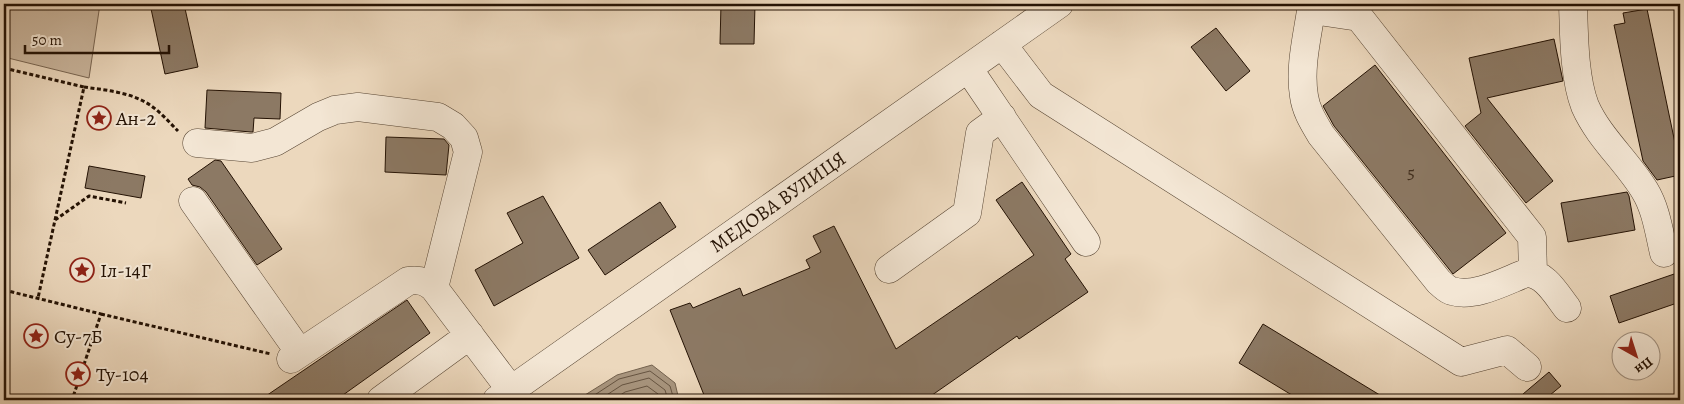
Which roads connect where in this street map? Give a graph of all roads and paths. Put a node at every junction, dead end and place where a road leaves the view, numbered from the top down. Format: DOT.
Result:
graph roads {
  1 [pos="1058,4"];
  2 [pos="1573,4"];
  3 [pos="1312,7"];
  4 [pos="1002,44"];
  5 [pos="4,68"];
  6 [pos="968,68"];
  7 [pos="84,87"];
  8 [pos="1002,117"];
  9 [pos="197,143"];
  10 [pos="193,201"];
  11 [pos="126,203"];
  12 [pos="55,220"];
  13 [pos="1086,242"];
  14 [pos="1664,252"];
  15 [pos="889,270"];
  16 [pos="1533,273"];
  17 [pos="434,288"];
  18 [pos="4,290"];
  19 [pos="38,298"];
  20 [pos="1567,308"];
  21 [pos="101,314"];
  22 [pos="470,335"];
  23 [pos="296,356"];
  24 [pos="1527,367"];
  25 [pos="504,395"];
  26 [pos="72,400"];
  27 [pos="381,400"];
  1 -- 4 [label="street, МЕДОВА ВУЛИЦЯ"];
  2 -- 14 [label="street"];
  3 -- 16 [label="street"];
  3 -- 16 [label="street"];
  4 -- 6 [label="street, МЕДОВА ВУЛИЦЯ"];
  4 -- 24 [label="street"];
  5 -- 7 [label="path"];
  6 -- 8 [label="street"];
  6 -- 25 [label="street, МЕДОВА ВУЛИЦЯ"];
  7 -- 9 [label="path"];
  7 -- 12 [label="path"];
  8 -- 13 [label="street"];
  8 -- 15 [label="street"];
  9 -- 17 [label="street"];
  10 -- 23 [label="street"];
  11 -- 12 [label="path"];
  12 -- 19 [label="path"];
  16 -- 20 [label="street"];
  17 -- 22 [label="street"];
  17 -- 23 [label="street"];
  18 -- 19 [label="path"];
  19 -- 21 [label="path"];
  21 -- 23 [label="path"];
  21 -- 26 [label="path"];
  22 -- 25 [label="street"];
  22 -- 27 [label="street"];
}
